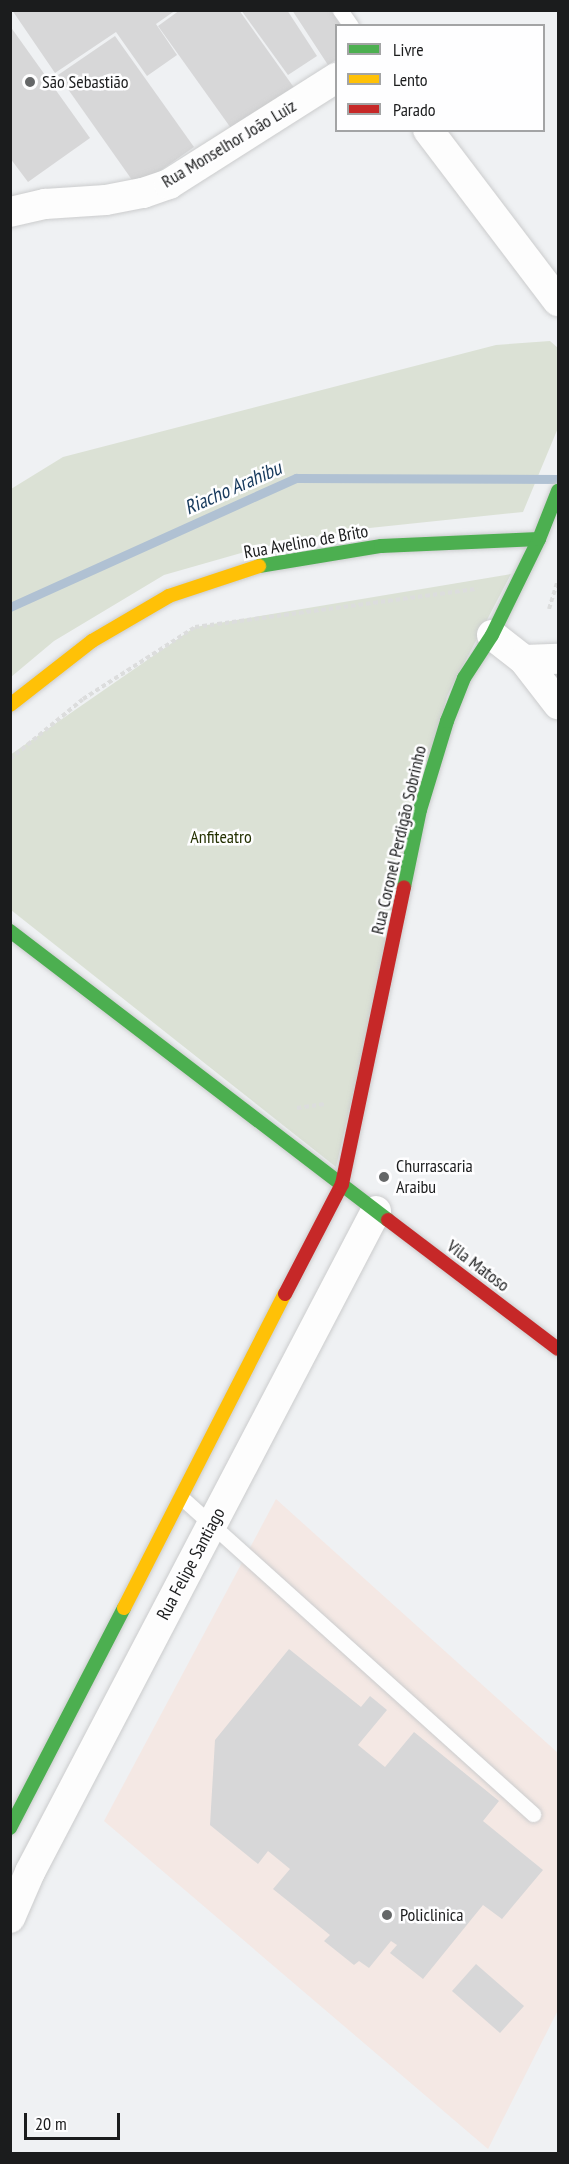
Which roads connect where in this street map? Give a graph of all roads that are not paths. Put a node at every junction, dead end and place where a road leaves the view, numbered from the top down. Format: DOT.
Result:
graph roads {
  1 [pos="340,10"];
  2 [pos="350,24"];
  3 [pos="335,79"];
  4 [pos="430,132"];
  5 [pos="10,212"];
  6 [pos="558,301"];
  7 [pos="557,493"];
  8 [pos="539,539"];
  9 [pos="492,635"];
  10 [pos="558,659"];
  11 [pos="524,660"];
  12 [pos="558,704"];
  13 [pos="10,705"];
  14 [pos="10,931"];
  15 [pos="342,1184"];
  16 [pos="376,1211"];
  17 [pos="558,1349"];
  18 [pos="181,1497"];
  19 [pos="212,1524"];
  20 [pos="80,1693"];
  21 [pos="114,1711"];
  22 [pos="533,1814"];
  23 [pos="10,1828"];
  24 [pos="10,1918"];
  1 -- 2 [label="lane"];
  3 -- 5 [label="street, Rua Monselhor João Luiz"];
  4 -- 6 [label="street"];
  7 -- 8 [label="street, Rua Coronel Perdigão Sobrinho"];
  8 -- 9 [label="street, Rua Coronel Perdigão Sobrinho"];
  8 -- 13 [label="street, Rua Avelino de Brito"];
  9 -- 11 [label="street"];
  9 -- 15 [label="street, Rua Coronel Perdigão Sobrinho"];
  10 -- 11 [label="street"];
  11 -- 12 [label="street"];
  14 -- 15 [label="street, Vila Matoso"];
  15 -- 16 [label="street, Vila Matoso"];
  15 -- 18 [label="street"];
  16 -- 17 [label="street, Vila Matoso"];
  16 -- 19 [label="street, Rua Felipe Santiago"];
  18 -- 19 [label="lane"];
  18 -- 20 [label="street"];
  19 -- 21 [label="street, Rua Felipe Santiago"];
  19 -- 22 [label="lane"];
  20 -- 21 [label="street"];
  20 -- 23 [label="street"];
  21 -- 24 [label="street, Rua Felipe Santiago"];
}
